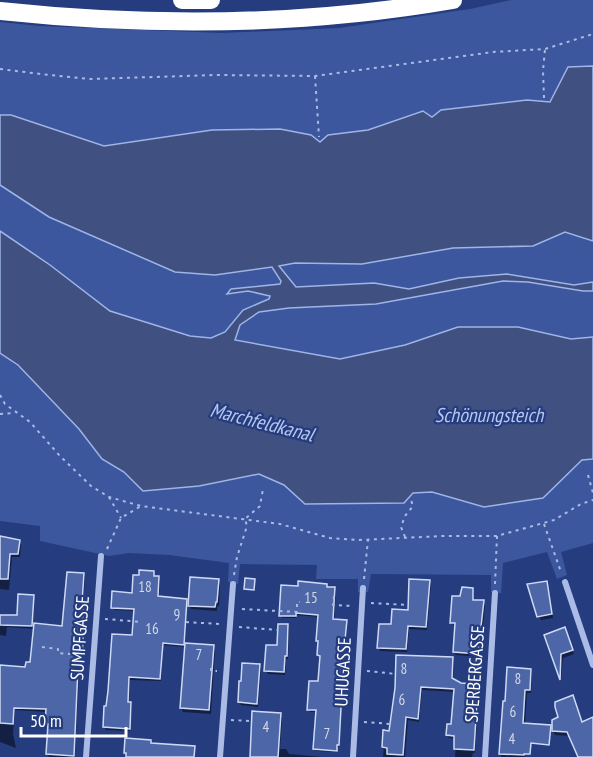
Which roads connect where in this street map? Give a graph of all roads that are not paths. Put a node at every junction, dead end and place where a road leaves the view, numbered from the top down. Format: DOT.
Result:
graph roads {
  1 [pos="182,0"];
  2 [pos="211,0"];
  3 [pos="453,0"];
  4 [pos="0,11"];
  5 [pos="101,556"];
  6 [pos="565,582"];
  7 [pos="233,584"];
  8 [pos="363,588"];
  9 [pos="495,593"];
  10 [pos="593,665"];
  11 [pos="86,757"];
  12 [pos="220,757"];
  13 [pos="353,757"];
  14 [pos="485,757"];
  1 -- 2 [label="highway"];
  3 -- 4 [label="highway"];
  5 -- 11 [label="street, SUMPFGASSE"];
  6 -- 10 [label="street"];
  7 -- 12 [label="street"];
  8 -- 13 [label="street, UHUGASSE"];
  9 -- 14 [label="street, SPERBERGASSE"];
}
